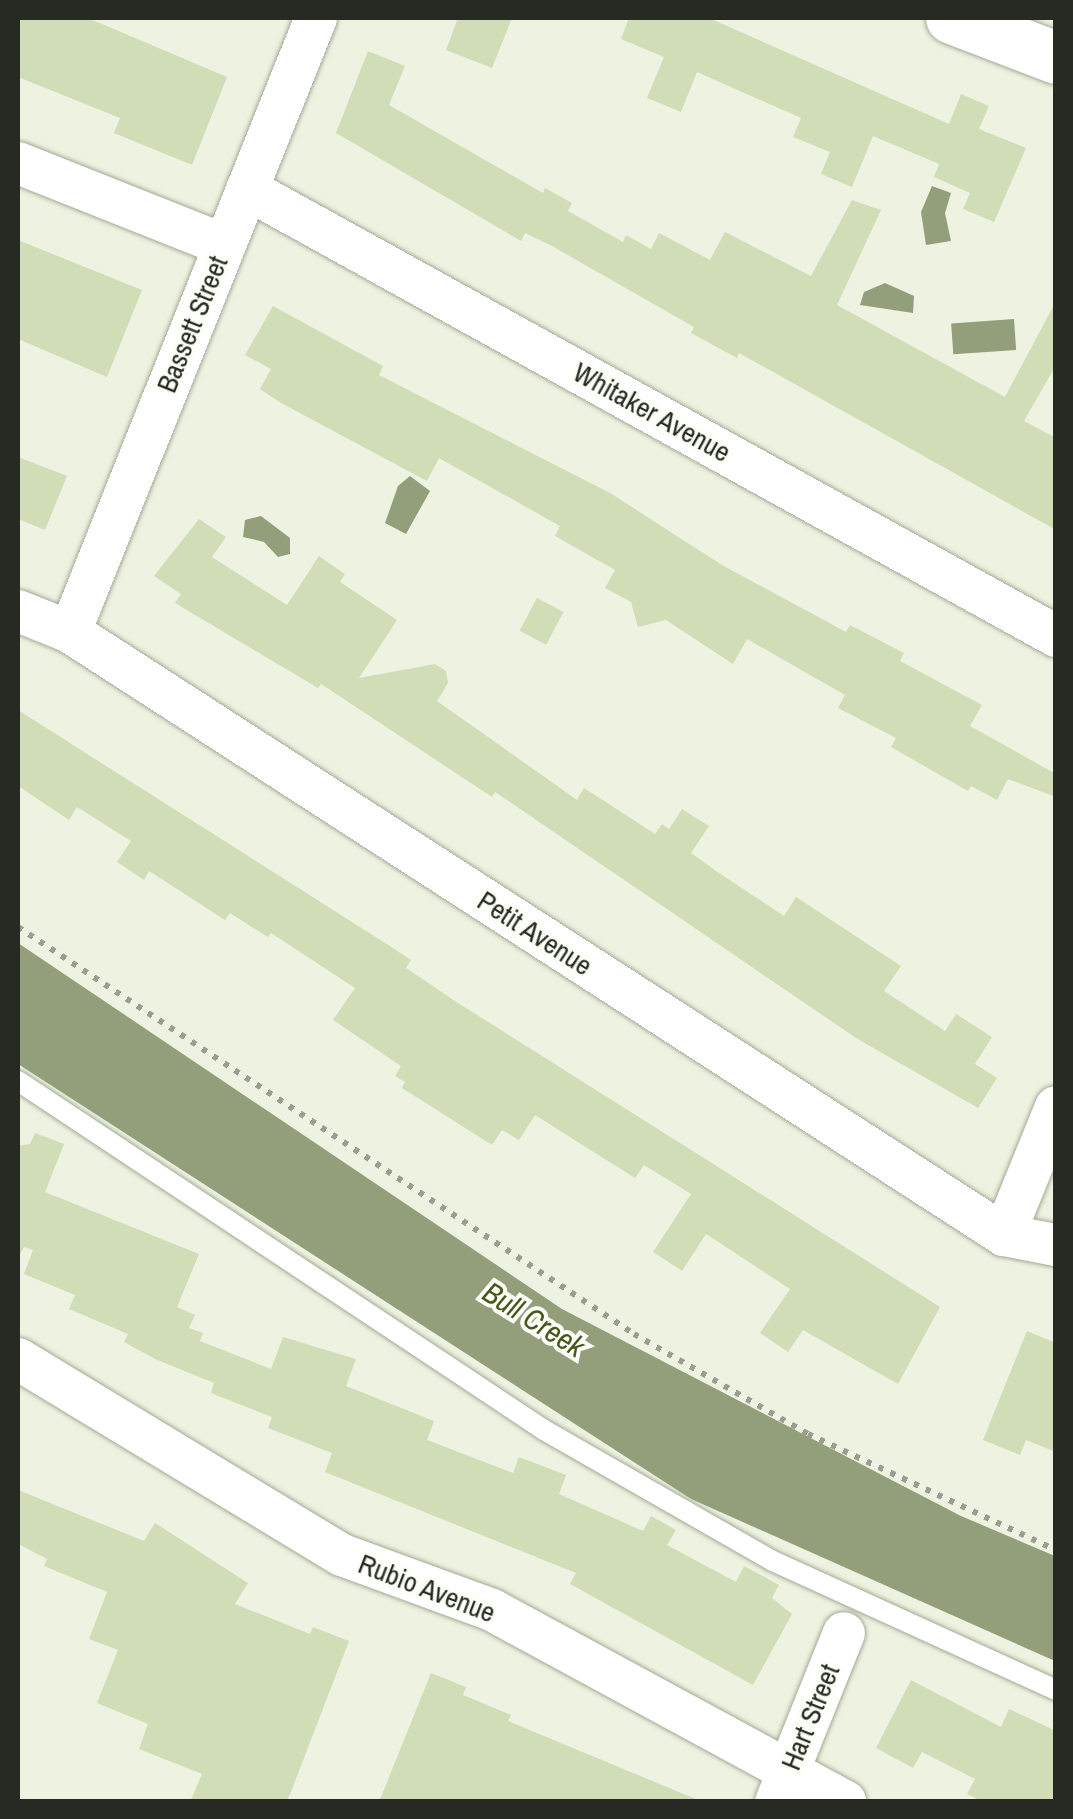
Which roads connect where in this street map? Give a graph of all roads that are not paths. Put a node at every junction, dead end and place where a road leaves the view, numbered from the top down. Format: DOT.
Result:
graph roads {
  1 [pos="316,18"];
  2 [pos="952,18"];
  3 [pos="1056,58"];
  4 [pos="18,163"];
  5 [pos="248,188"];
  6 [pos="224,245"];
  7 [pos="18,611"];
  8 [pos="70,632"];
  9 [pos="1056,636"];
  10 [pos="18,1081"];
  11 [pos="1056,1107"];
  12 [pos="1004,1236"];
  13 [pos="1056,1245"];
  14 [pos="18,1359"];
  15 [pos="844,1633"];
  16 [pos="1056,1690"];
  17 [pos="782,1787"];
  18 [pos="845,1802"];
  1 -- 5 [label="street, Bassett Street"];
  2 -- 3 [label="street"];
  4 -- 6 [label="street"];
  5 -- 6 [label="street, Bassett Street"];
  5 -- 9 [label="street, Whitaker Avenue"];
  6 -- 8 [label="street, Bassett Street"];
  7 -- 8 [label="street, Petit Avenue"];
  8 -- 12 [label="street, Petit Avenue"];
  10 -- 16 [label="lane"];
  11 -- 12 [label="street"];
  12 -- 13 [label="street, Petit Avenue"];
  14 -- 17 [label="street, Rubio Avenue"];
  15 -- 17 [label="street, Hart Street"];
  17 -- 18 [label="street, Rubio Avenue"];
}
